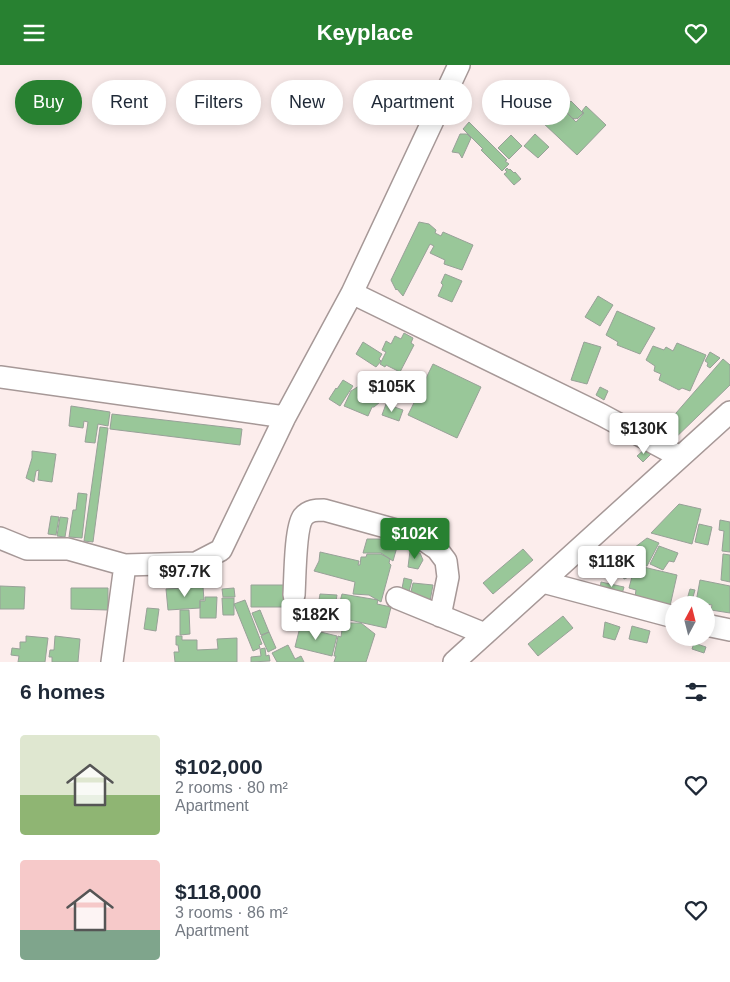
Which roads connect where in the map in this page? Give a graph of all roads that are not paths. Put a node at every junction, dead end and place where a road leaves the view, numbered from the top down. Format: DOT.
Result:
graph roads {
  1 [pos="459,65"];
  2 [pos="352,293"];
  3 [pos="0,377"];
  4 [pos="730,412"];
  5 [pos="285,417"];
  6 [pos="680,457"];
  7 [pos="0,537"];
  8 [pos="125,565"];
  9 [pos="543,582"];
  10 [pos="294,595"];
  11 [pos="397,598"];
  12 [pos="665,615"];
  13 [pos="440,616"];
  14 [pos="715,627"];
  15 [pos="730,630"];
  16 [pos="485,635"];
  17 [pos="112,662"];
  18 [pos="454,662"];
  1 -- 2 [label="street"];
  2 -- 5 [label="street"];
  2 -- 6 [label="street"];
  3 -- 5 [label="street"];
  4 -- 6 [label="street"];
  5 -- 8 [label="street"];
  6 -- 9 [label="street"];
  7 -- 8 [label="street"];
  8 -- 17 [label="street"];
  9 -- 12 [label="street"];
  9 -- 16 [label="street"];
  10 -- 13 [label="street"];
  11 -- 13 [label="street"];
  13 -- 16 [label="street"];
  14 -- 15 [label="street"];
  16 -- 18 [label="street"];
}
